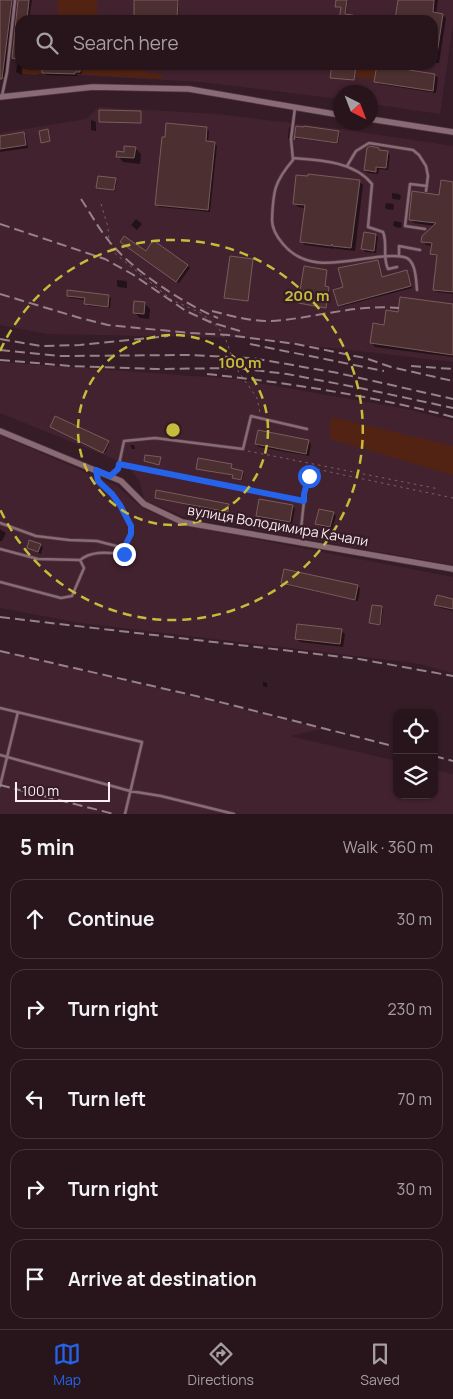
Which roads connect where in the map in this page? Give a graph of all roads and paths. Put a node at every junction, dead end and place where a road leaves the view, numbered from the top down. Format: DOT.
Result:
graph roads {
  1 [pos="16,0"];
  2 [pos="1,97"];
  3 [pos="295,108"];
  4 [pos="333,113"];
  5 [pos="378,120"];
  6 [pos="453,132"];
  7 [pos="292,158"];
  8 [pos="347,166"];
  9 [pos="427,186"];
  10 [pos="426,191"];
  11 [pos="101,204"];
  12 [pos="425,229"];
  13 [pos="420,250"];
  14 [pos="384,256"];
  15 [pos="399,256"];
  16 [pos="397,267"];
  17 [pos="417,290"];
  18 [pos="261,419"];
  19 [pos="307,429"];
  20 [pos="0,431"];
  21 [pos="243,449"];
  22 [pos="119,464"];
  23 [pos="311,464"];
  24 [pos="311,468"];
  25 [pos="96,470"];
  26 [pos="110,476"];
  27 [pos="439,489"];
  28 [pos="453,498"];
  29 [pos="304,501"];
  30 [pos="0,523"];
  31 [pos="300,529"];
  32 [pos="124,548"];
  33 [pos="0,549"];
  34 [pos="80,560"];
  35 [pos="453,569"];
  36 [pos="0,582"];
  37 [pos="0,708"];
  38 [pos="18,712"];
  39 [pos="0,755"];
  40 [pos="7,757"];
  41 [pos="0,786"];
  42 [pos="130,791"];
  43 [pos="125,814"];
  44 [pos="234,814"];
  1 -- 2 [label="lane"];
  2 -- 3 [label="street"];
  3 -- 4 [label="street"];
  3 -- 7 [label="lane"];
  5 -- 6 [label="street"];
  7 -- 8 [label="lane"];
  7 -- 14 [label="lane"];
  8 -- 9 [label="lane"];
  8 -- 14 [label="lane"];
  9 -- 10 [label="lane"];
  9 -- 12 [label="lane"];
  11 -- 18 [label="path"];
  13 -- 15 [label="lane"];
  14 -- 15 [label="lane"];
  14 -- 16 [label="lane"];
  15 -- 17 [label="lane"];
  18 -- 19 [label="lane"];
  18 -- 21 [label="lane"];
  20 -- 25 [label="street, вулиця Володимира Качали"];
  21 -- 22 [label="lane"];
  21 -- 23 [label="path"];
  22 -- 26 [label="lane"];
  22 -- 29 [label="lane"];
  23 -- 24 [label="path"];
  23 -- 27 [label="path"];
  24 -- 28 [label="path"];
  24 -- 29 [label="path"];
  25 -- 26 [label="street, вулиця Володимира Качали"];
  25 -- 32 [label="lane"];
  26 -- 35 [label="street, вулиця Володимира Качали"];
  29 -- 31 [label="lane"];
  30 -- 32 [label="lane"];
  32 -- 34 [label="lane"];
  33 -- 34 [label="lane"];
  34 -- 36 [label="lane"];
  37 -- 38 [label="lane"];
  38 -- 40 [label="lane"];
  38 -- 42 [label="lane"];
  39 -- 40 [label="lane"];
  40 -- 41 [label="lane"];
  40 -- 42 [label="lane"];
  42 -- 43 [label="lane"];
  42 -- 44 [label="lane"];
}
